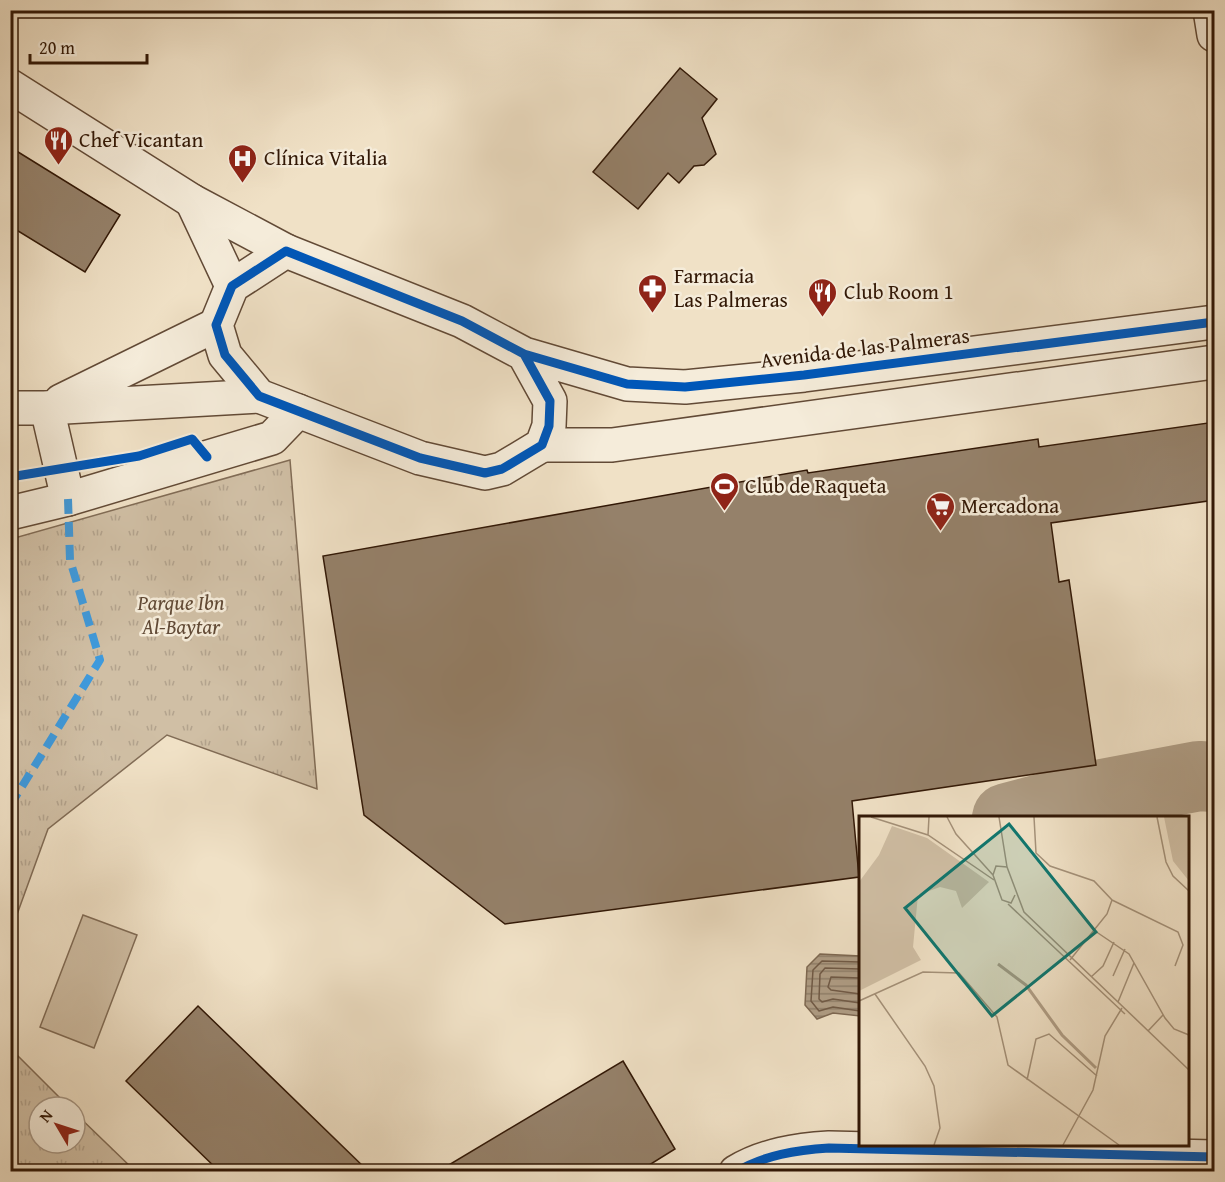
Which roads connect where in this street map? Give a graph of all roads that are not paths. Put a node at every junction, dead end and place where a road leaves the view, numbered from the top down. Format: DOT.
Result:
graph roads {
  1 [pos="1210,10"];
  2 [pos="1215,35"];
  3 [pos="10,86"];
  4 [pos="192,201"];
  5 [pos="286,251"];
  6 [pos="232,286"];
  7 [pos="1215,322"];
  8 [pos="216,325"];
  9 [pos="524,354"];
  10 [pos="1215,362"];
  11 [pos="259,396"];
  12 [pos="10,408"];
  13 [pos="47,408"];
  14 [pos="298,411"];
  15 [pos="542,445"];
  16 [pos="68,499"];
  17 [pos="10,513"];
  18 [pos="1215,1157"];
  19 [pos="736,1172"];
  1 -- 2 [label="street"];
  3 -- 4 [label="street"];
  4 -- 5 [label="street"];
  4 -- 6 [label="street"];
  5 -- 6 [label="street"];
  5 -- 9 [label="street, Avenida de las Palmeras"];
  6 -- 8 [label="street"];
  7 -- 9 [label="street, Avenida de las Palmeras"];
  8 -- 11 [label="street"];
  8 -- 13 [label="street"];
  9 -- 15 [label="street"];
  10 -- 15 [label="street"];
  11 -- 13 [label="street"];
  11 -- 14 [label="street"];
  12 -- 13 [label="street"];
  13 -- 16 [label="street"];
  14 -- 15 [label="street"];
  14 -- 16 [label="street"];
  16 -- 17 [label="street"];
  18 -- 19 [label="street"];
}
